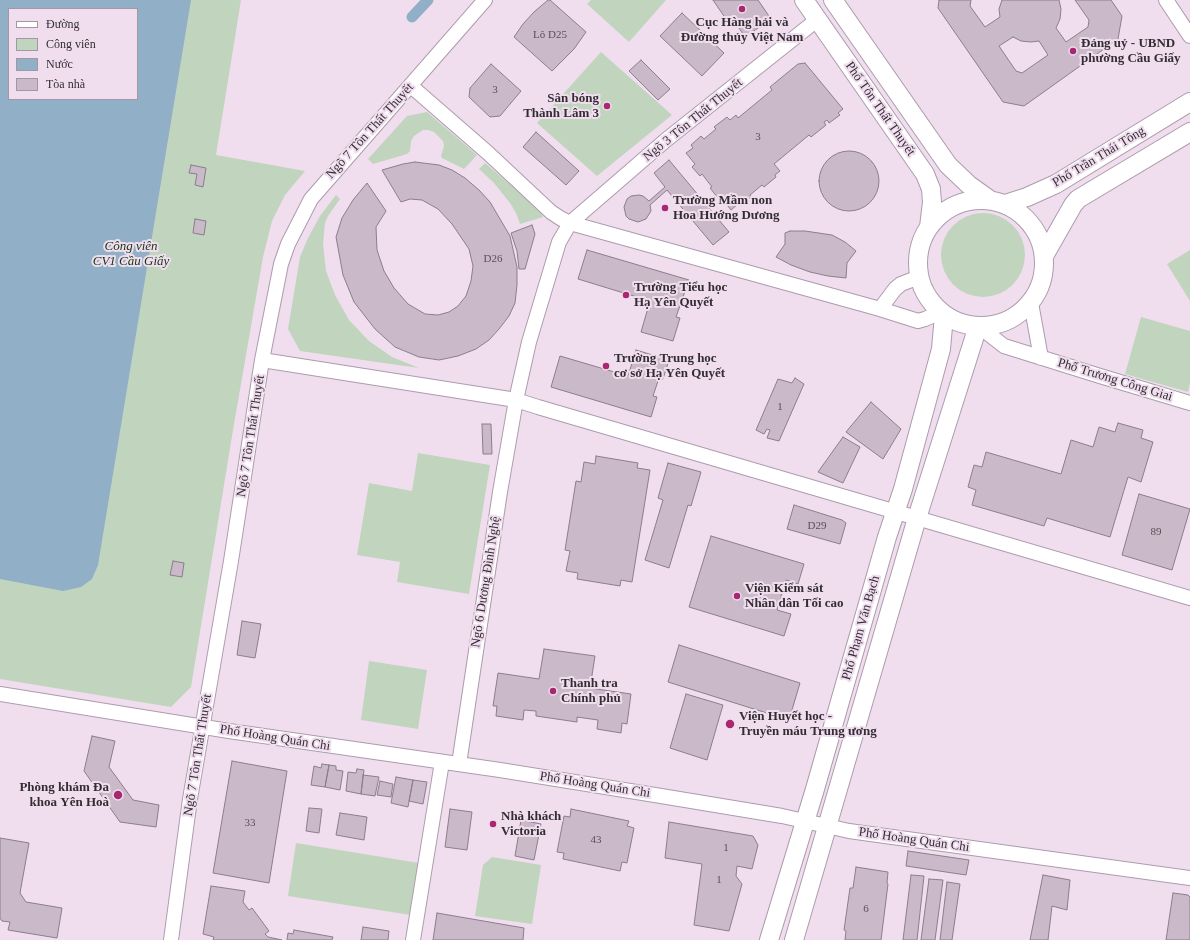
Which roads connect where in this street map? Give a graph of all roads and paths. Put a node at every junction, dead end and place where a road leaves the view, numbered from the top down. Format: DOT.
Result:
graph roads {
  1 [pos="485,0"];
  2 [pos="804,0"];
  3 [pos="1166,0"];
  4 [pos="837,1"];
  5 [pos="818,19"];
  6 [pos="1190,36"];
  7 [pos="410,86"];
  8 [pos="1190,102"];
  9 [pos="1190,132"];
  10 [pos="1056,184"];
  11 [pos="998,202"];
  12 [pos="1073,205"];
  13 [pos="570,223"];
  14 [pos="929,227"];
  15 [pos="1044,256"];
  16 [pos="919,277"];
  17 [pos="1031,303"];
  18 [pos="880,309"];
  19 [pos="942,313"];
  20 [pos="979,328"];
  21 [pos="941,349"];
  22 [pos="968,356"];
  23 [pos="1041,358"];
  24 [pos="262,360"];
  25 [pos="516,400"];
  26 [pos="1190,402"];
  27 [pos="895,511"];
  28 [pos="917,518"];
  29 [pos="1190,598"];
  30 [pos="0,694"];
  31 [pos="203,727"];
  32 [pos="442,762"];
  33 [pos="459,764"];
  34 [pos="804,821"];
  35 [pos="826,826"];
  36 [pos="1190,878"];
  37 [pos="171,940"];
  38 [pos="413,940"];
  39 [pos="769,940"];
  40 [pos="794,940"];
  1 -- 7 [label="street, Ngõ 7 Tôn Thất Thuyết"];
  2 -- 5 [label="main road, Phố Tôn Thất Thuyết"];
  3 -- 6 [label="street"];
  4 -- 11 [label="main road, Phố Tôn Thất Thuyết"];
  5 -- 13 [label="street, Ngõ 3 Tôn Thất Thuyết"];
  5 -- 14 [label="main road, Phố Tôn Thất Thuyết"];
  7 -- 13 [label="street"];
  7 -- 24 [label="street, Ngõ 7 Tôn Thất Thuyết"];
  8 -- 10 [label="main road, Phố Trần Thái Tông"];
  9 -- 12 [label="main road, Phố Trần Thái Tông"];
  10 -- 11 [label="main road, Phố Trần Thái Tông"];
  10 -- 12 [label="main road"];
  11 -- 14 [label="main road"];
  11 -- 15 [label="main road"];
  12 -- 15 [label="main road, Phố Trần Thái Tông"];
  13 -- 18 [label="street"];
  13 -- 25 [label="street, Ngõ 3 Tôn Thất Thuyết"];
  14 -- 16 [label="main road"];
  15 -- 17 [label="main road"];
  16 -- 18 [label="street"];
  16 -- 19 [label="main road"];
  17 -- 20 [label="main road"];
  17 -- 23 [label="street, Phố Trương Công Giai"];
  18 -- 19 [label="street"];
  19 -- 20 [label="main road"];
  19 -- 21 [label="main road, Phố Phạm Văn Bạch"];
  20 -- 22 [label="main road, Phố Phạm Văn Bạch"];
  20 -- 23 [label="street, Phố Trương Công Giai"];
  21 -- 22 [label="main road"];
  21 -- 27 [label="main road, Phố Phạm Văn Bạch"];
  22 -- 28 [label="main road, Phố Phạm Văn Bạch"];
  23 -- 26 [label="street, Phố Trương Công Giai"];
  24 -- 25 [label="street"];
  24 -- 31 [label="street, Ngõ 7 Tôn Thất Thuyết"];
  25 -- 27 [label="street"];
  25 -- 33 [label="street, Ngõ 6 Dương Đình Nghệ"];
  27 -- 28 [label="street"];
  27 -- 34 [label="main road, Phố Phạm Văn Bạch"];
  28 -- 29 [label="street"];
  28 -- 35 [label="main road, Phố Phạm Văn Bạch"];
  30 -- 31 [label="street, Phố Hoàng Quán Chi"];
  31 -- 32 [label="street, Phố Hoàng Quán Chi"];
  31 -- 37 [label="street, Ngõ 7 Tôn Thất Thuyết"];
  32 -- 33 [label="street, Phố Hoàng Quán Chi"];
  32 -- 38 [label="street"];
  33 -- 34 [label="street, Phố Hoàng Quán Chi"];
  34 -- 35 [label="street, Phố Hoàng Quán Chi"];
  34 -- 39 [label="main road, Phố Phạm Văn Bạch"];
  35 -- 36 [label="street, Phố Hoàng Quán Chi"];
  35 -- 40 [label="main road, Phố Phạm Văn Bạch"];
}
